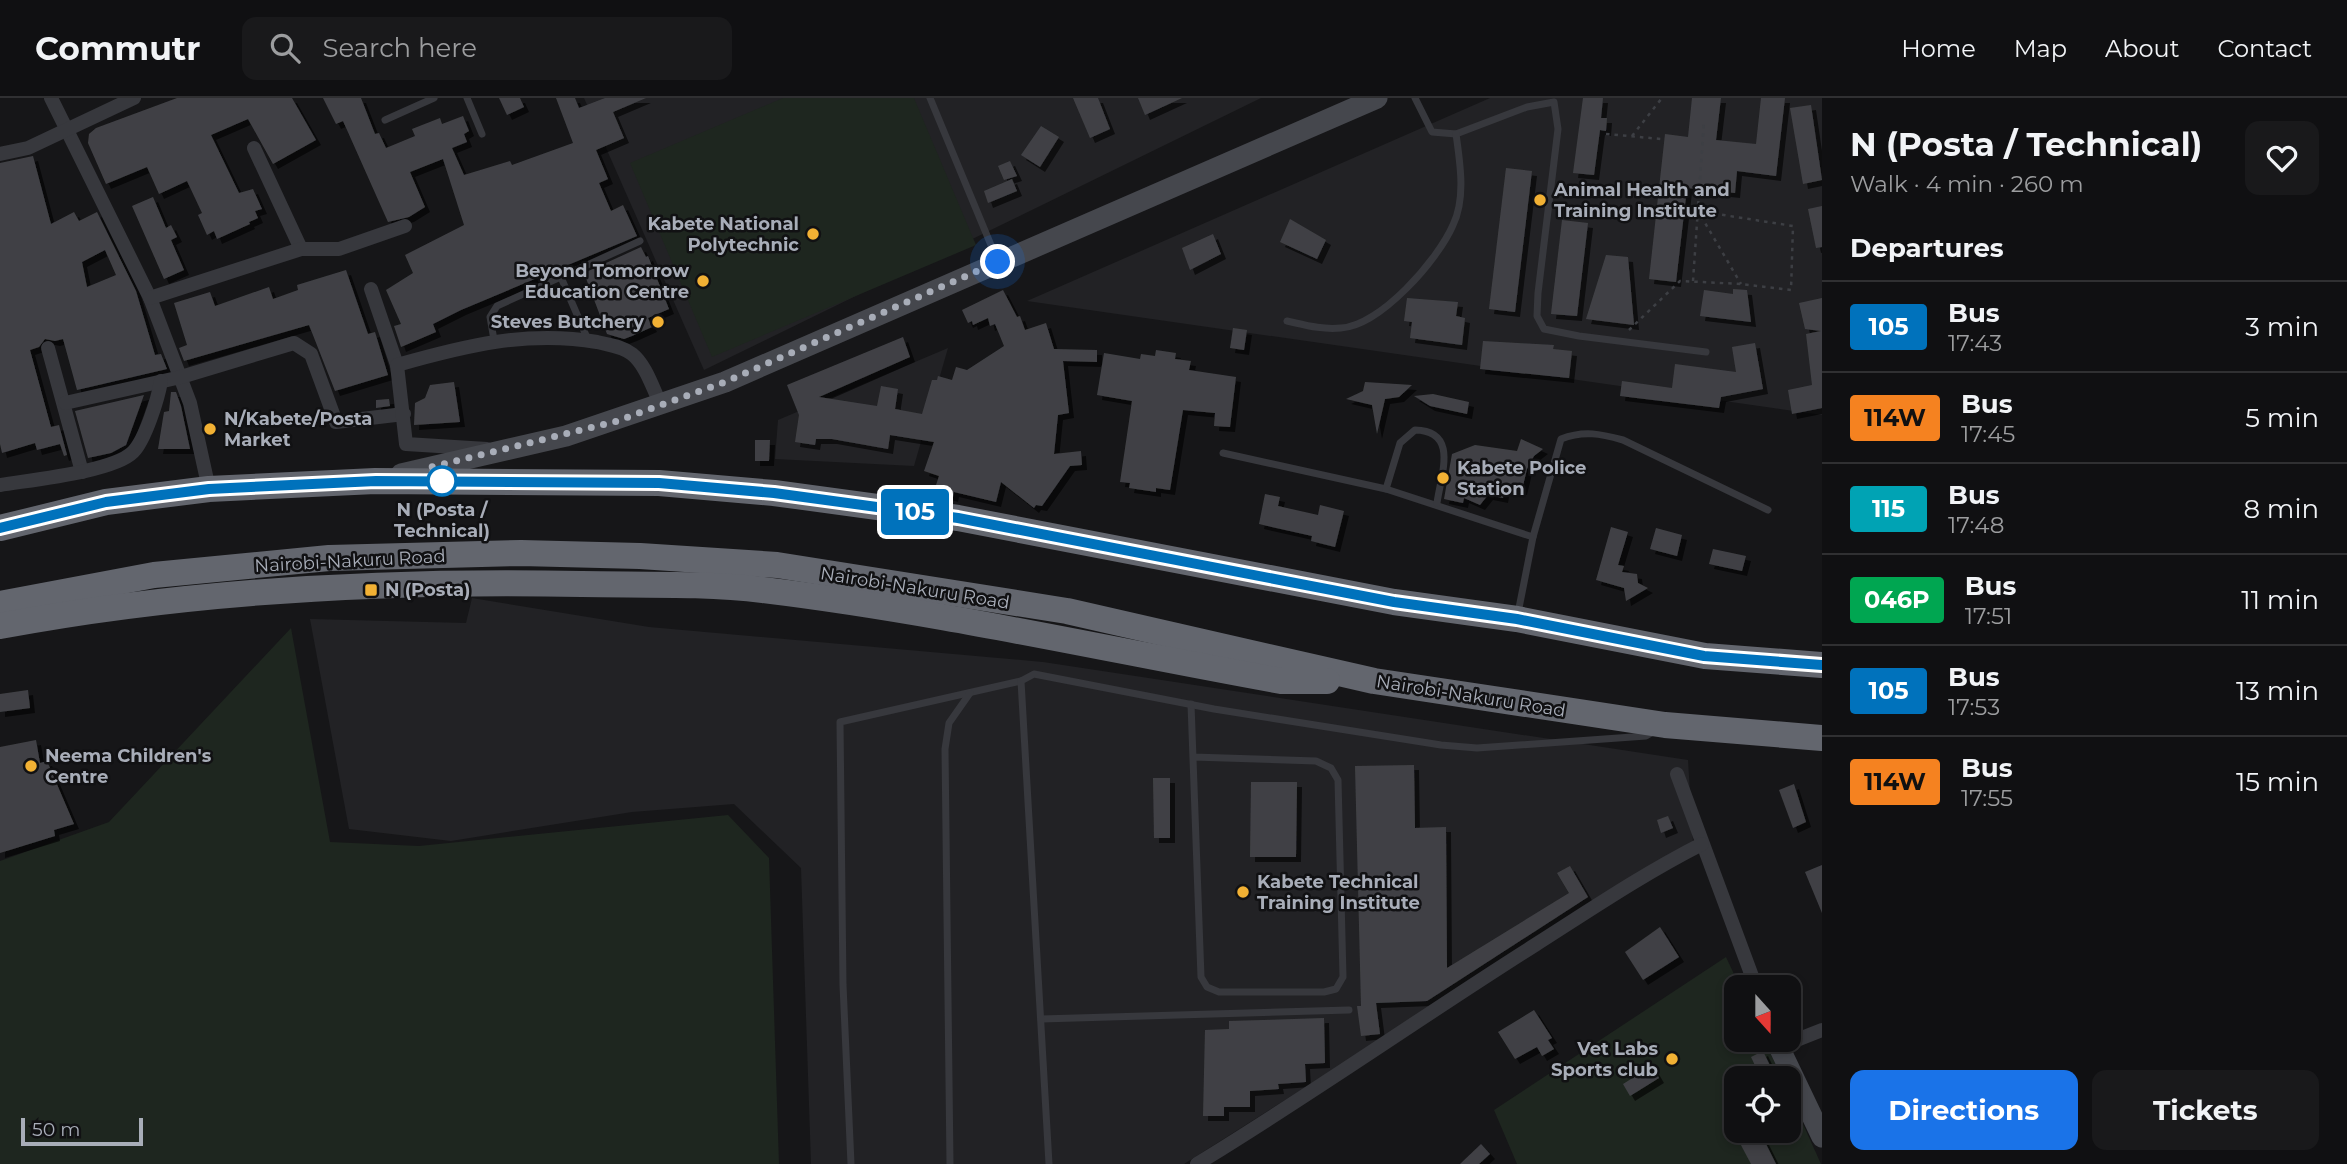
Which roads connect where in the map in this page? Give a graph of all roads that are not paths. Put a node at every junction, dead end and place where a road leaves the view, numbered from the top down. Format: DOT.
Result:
graph roads {
  1 [pos="51,98"];
  2 [pos="134,98"];
  3 [pos="434,98"];
  4 [pos="467,98"];
  5 [pos="930,98"];
  6 [pos="1377,98"];
  7 [pos="1415,98"];
  8 [pos="385,120"];
  9 [pos="66,129"];
  10 [pos="482,134"];
  11 [pos="1456,134"];
  12 [pos="254,148"];
  13 [pos="0,154"];
  14 [pos="405,226"];
  15 [pos="640,241"];
  16 [pos="301,249"];
  17 [pos="998,262"];
  18 [pos="560,275"];
  19 [pos="371,289"];
  20 [pos="150,298"];
  21 [pos="1287,321"];
  22 [pos="494,340"];
  23 [pos="588,341"];
  24 [pos="48,348"];
  25 [pos="1706,352"];
  26 [pos="397,365"];
  27 [pos="181,377"];
  28 [pos="161,381"];
  29 [pos="65,403"];
  30 [pos="661,405"];
  31 [pos="404,414"];
  32 [pos="504,450"];
  33 [pos="1223,453"];
  34 [pos="82,472"];
  35 [pos="376,481"];
  36 [pos="0,485"];
  37 [pos="209,489"];
  38 [pos="1386,489"];
  39 [pos="1437,503"];
  40 [pos="1768,510"];
  41 [pos="0,528"];
  42 [pos="1533,537"];
  43 [pos="0,604"];
  44 [pos="1517,619"];
  45 [pos="5,633"];
  46 [pos="1822,665"];
  47 [pos="1021,681"];
  48 [pos="1374,681"];
  49 [pos="971,692"];
  50 [pos="1191,704"];
  51 [pos="1665,725"];
  52 [pos="1822,738"];
  53 [pos="1193,757"];
  54 [pos="1677,774"];
  55 [pos="1702,844"];
  56 [pos="1751,975"];
  57 [pos="1349,1010"];
  58 [pos="1041,1019"];
  59 [pos="1822,1030"];
  60 [pos="1801,1036"];
  61 [pos="1782,1052"];
  62 [pos="1822,1137"];
  63 [pos="851,1164"];
  64 [pos="950,1164"];
  65 [pos="1049,1164"];
  66 [pos="1197,1164"];
  1 -- 9 [label="street"];
  2 -- 9 [label="street"];
  3 -- 8 [label="lane"];
  4 -- 10 [label="lane"];
  5 -- 17 [label="lane"];
  6 -- 17 [label="street"];
  7 -- 11 [label="lane"];
  9 -- 13 [label="street"];
  9 -- 20 [label="street"];
  11 -- 21 [label="lane"];
  11 -- 25 [label="lane"];
  12 -- 16 [label="street"];
  14 -- 16 [label="street"];
  15 -- 18 [label="lane"];
  16 -- 20 [label="street"];
  17 -- 30 [label="street"];
  18 -- 22 [label="lane"];
  18 -- 23 [label="lane"];
  19 -- 26 [label="street"];
  20 -- 27 [label="street"];
  22 -- 23 [label="street"];
  22 -- 26 [label="street"];
  23 -- 30 [label="street"];
  24 -- 29 [label="street"];
  26 -- 31 [label="street"];
  27 -- 28 [label="street"];
  27 -- 31 [label="street"];
  27 -- 37 [label="street"];
  28 -- 29 [label="street"];
  28 -- 34 [label="street"];
  29 -- 34 [label="street"];
  30 -- 32 [label="street"];
  31 -- 32 [label="street"];
  32 -- 35 [label="street"];
  33 -- 38 [label="lane"];
  34 -- 36 [label="street"];
  35 -- 37 [label="highway"];
  35 -- 44 [label="highway"];
  37 -- 41 [label="highway"];
  38 -- 39 [label="lane"];
  38 -- 39 [label="lane"];
  39 -- 42 [label="lane"];
  40 -- 42 [label="lane"];
  42 -- 44 [label="lane"];
  43 -- 48 [label="highway, Nairobi-Nakuru Road"];
  44 -- 46 [label="highway"];
  45 -- 48 [label="highway"];
  47 -- 49 [label="lane"];
  47 -- 50 [label="lane"];
  47 -- 58 [label="lane"];
  48 -- 51 [label="highway, Nairobi-Nakuru Road"];
  49 -- 63 [label="lane"];
  49 -- 64 [label="lane"];
  50 -- 51 [label="lane"];
  50 -- 53 [label="lane"];
  51 -- 52 [label="highway, Nairobi-Nakuru Road"];
  53 -- 53 [label="lane"];
  54 -- 55 [label="street"];
  55 -- 56 [label="street"];
  55 -- 66 [label="street"];
  57 -- 58 [label="lane"];
  58 -- 65 [label="lane"];
  59 -- 60 [label="street"];
  61 -- 62 [label="street"];
}
